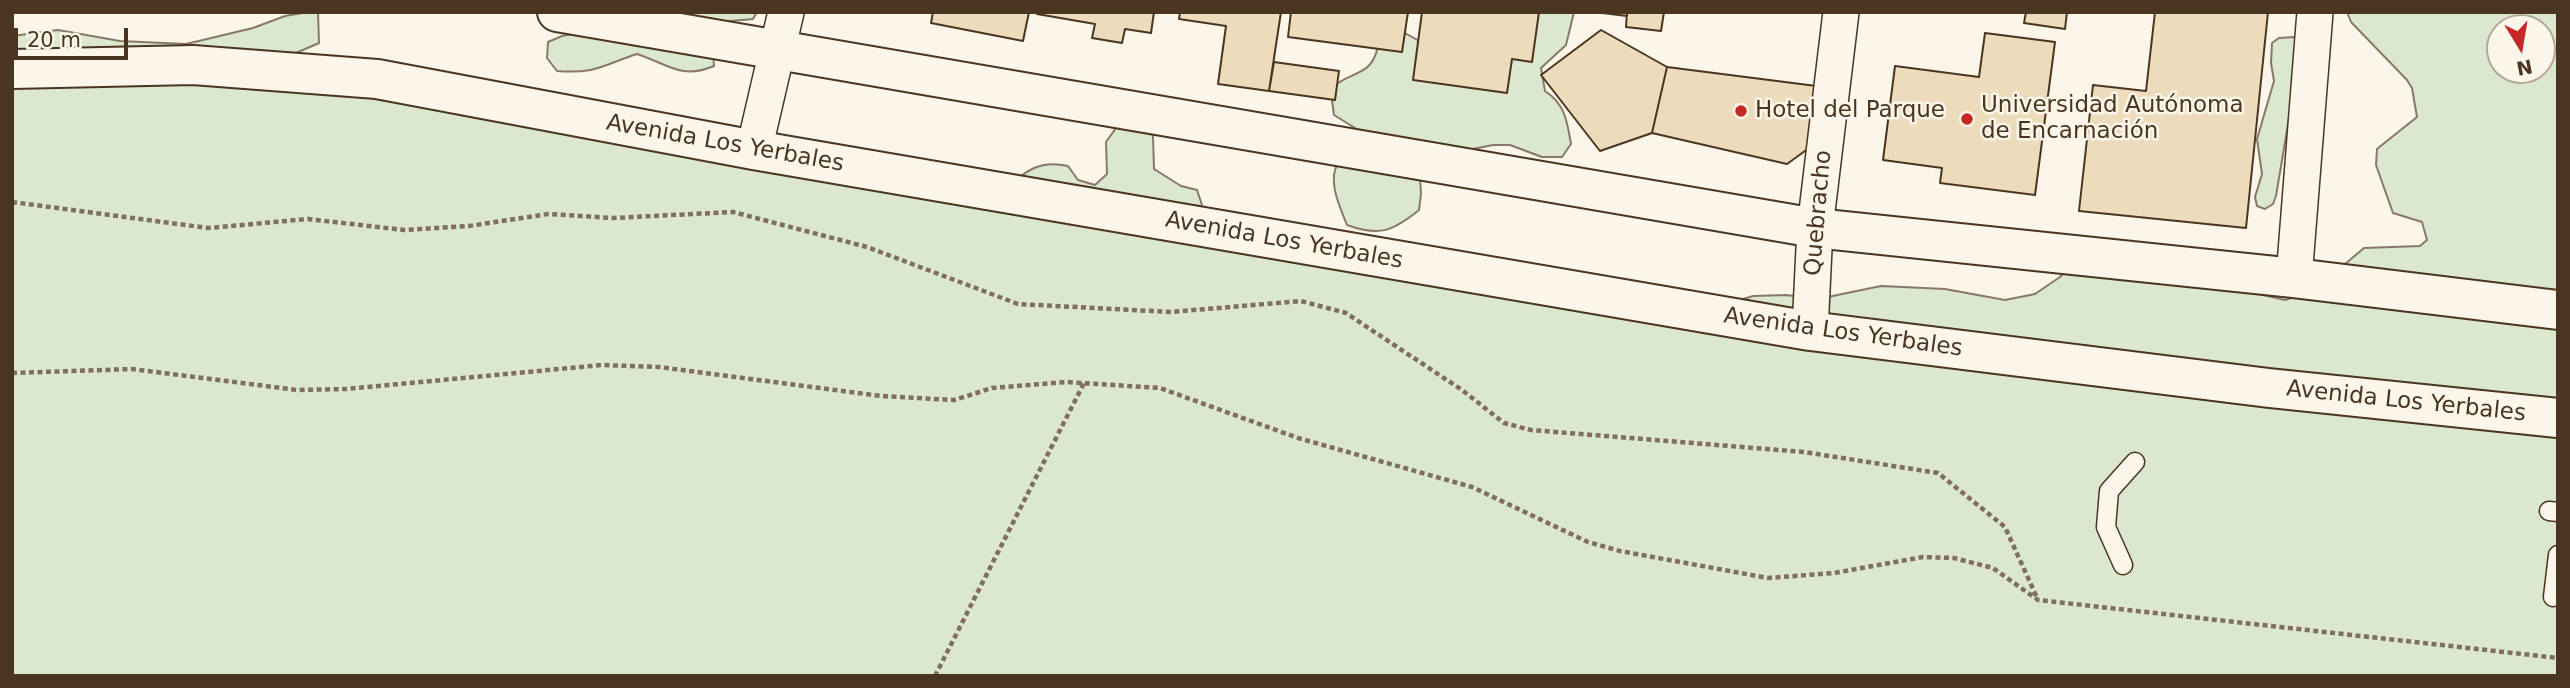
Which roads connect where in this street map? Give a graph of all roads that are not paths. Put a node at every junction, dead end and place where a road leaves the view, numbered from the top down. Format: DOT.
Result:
graph roads {
  1 [pos="557,12"];
  2 [pos="786,12"];
  3 [pos="1841,12"];
  4 [pos="2315,12"];
  5 [pos="779,50"];
  6 [pos="12,69"];
  7 [pos="754,150"];
  8 [pos="1815,228"];
  9 [pos="2294,278"];
  10 [pos="2558,310"];
  11 [pos="1810,331"];
  12 [pos="2558,418"];
  13 [pos="2135,462"];
  14 [pos="2558,555"];
  15 [pos="2123,565"];
  16 [pos="2558,595"];
  1 -- 5 [label="street"];
  2 -- 5 [label="street"];
  3 -- 8 [label="street, Quebracho"];
  4 -- 9 [label="street"];
  5 -- 7 [label="street"];
  5 -- 8 [label="street"];
  6 -- 7 [label="street, Avenida Los Yerbales"];
  7 -- 11 [label="street, Avenida Los Yerbales"];
  8 -- 9 [label="street"];
  8 -- 11 [label="street, Quebracho"];
  9 -- 10 [label="street"];
  11 -- 12 [label="street, Avenida Los Yerbales"];
  13 -- 15 [label="lane"];
  14 -- 16 [label="lane"];
}
